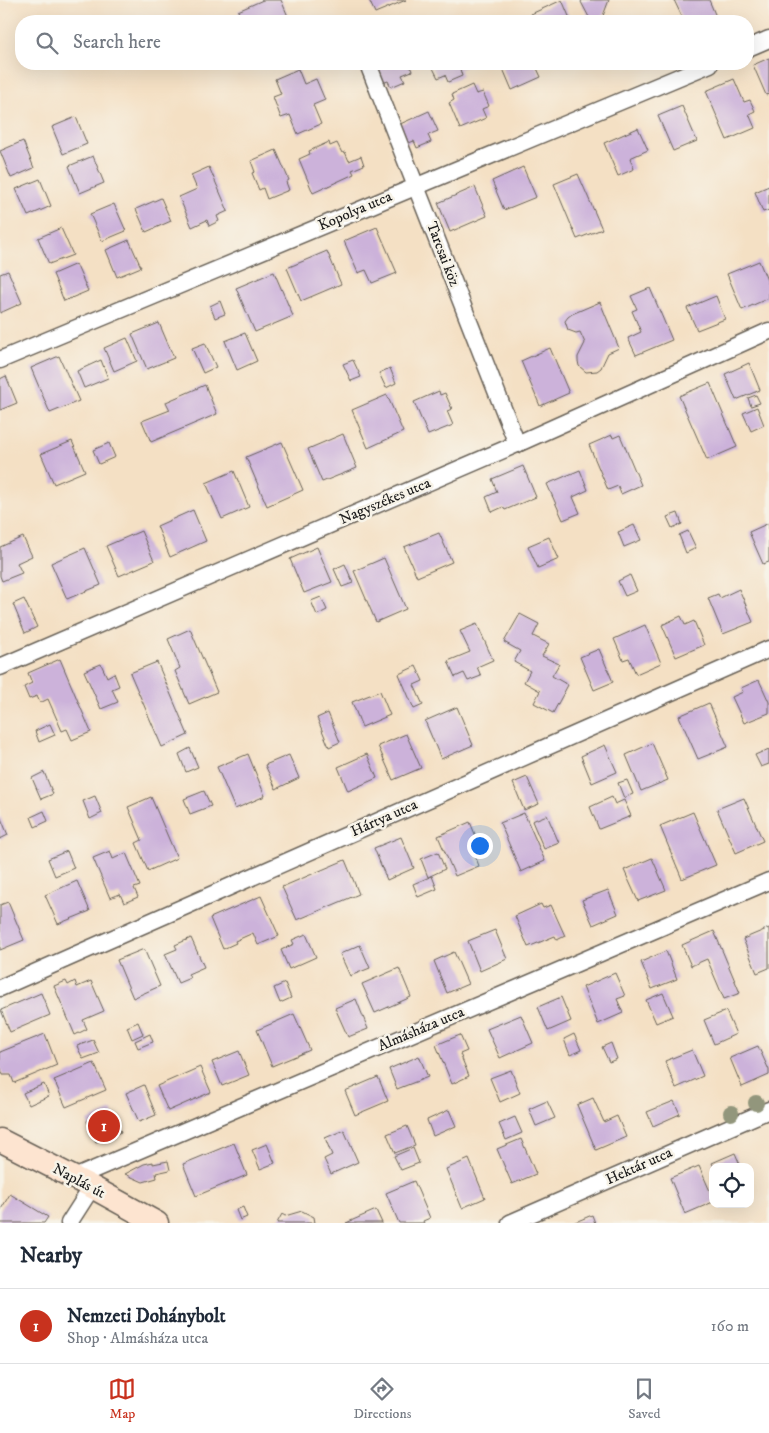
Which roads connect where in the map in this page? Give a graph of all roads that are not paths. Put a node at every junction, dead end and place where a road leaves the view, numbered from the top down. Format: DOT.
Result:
graph roads {
  1 [pos="769,40"];
  2 [pos="754,46"];
  3 [pos="370,70"];
  4 [pos="696,70"];
  5 [pos="416,186"];
  6 [pos="769,331"];
  7 [pos="0,360"];
  8 [pos="517,444"];
  9 [pos="769,649"];
  10 [pos="0,667"];
  11 [pos="769,880"];
  12 [pos="0,988"];
  13 [pos="769,1110"];
  14 [pos="0,1140"];
  15 [pos="83,1182"];
  16 [pos="69,1223"];
  17 [pos="157,1223"];
  18 [pos="510,1223"];
  1 -- 2 [label="street"];
  3 -- 5 [label="street, Tarcsai köz"];
  4 -- 5 [label="street, Kopolya utca"];
  5 -- 7 [label="street, Kopolya utca"];
  5 -- 8 [label="street, Tarcsai köz"];
  6 -- 8 [label="street, Nagyszékes utca"];
  8 -- 10 [label="street, Nagyszékes utca"];
  9 -- 12 [label="street, Hártya utca"];
  11 -- 15 [label="street, Almásháza utca"];
  13 -- 18 [label="street, Hektár utca"];
  14 -- 15 [label="street, Naplás út"];
  15 -- 16 [label="street"];
  15 -- 17 [label="street, Naplás út"];
}
